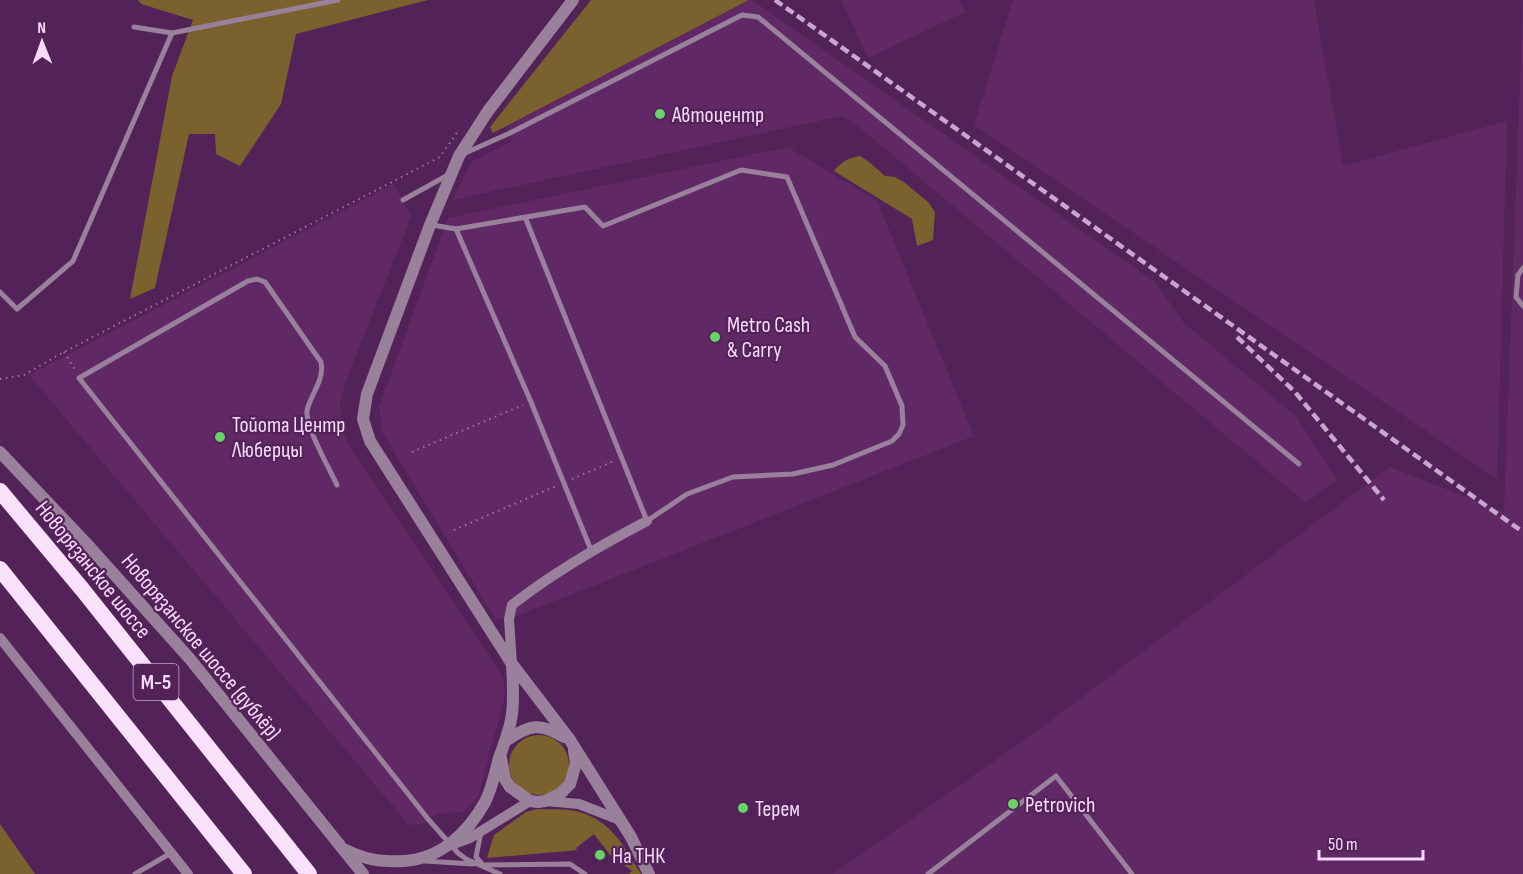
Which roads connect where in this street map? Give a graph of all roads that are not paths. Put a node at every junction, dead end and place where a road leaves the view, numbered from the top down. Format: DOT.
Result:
graph roads {
  1 [pos="338,0"];
  2 [pos="573,0"];
  3 [pos="134,27"];
  4 [pos="172,33"];
  5 [pos="459,156"];
  6 [pos="451,173"];
  7 [pos="403,200"];
  8 [pos="525,217"];
  9 [pos="429,225"];
  10 [pos="456,229"];
  11 [pos="1523,268"];
  12 [pos="0,292"];
  13 [pos="1523,306"];
  14 [pos="0,452"];
  15 [pos="1299,465"];
  16 [pos="337,485"];
  17 [pos="0,491"];
  18 [pos="647,521"];
  19 [pos="591,550"];
  20 [pos="0,569"];
  21 [pos="0,638"];
  22 [pos="512,664"];
  23 [pos="507,740"];
  24 [pos="572,744"];
  25 [pos="500,756"];
  26 [pos="530,801"];
  27 [pos="545,801"];
  28 [pos="620,820"];
  29 [pos="481,831"];
  30 [pos="451,845"];
  31 [pos="341,847"];
  32 [pos="171,853"];
  33 [pos="415,860"];
  34 [pos="482,864"];
  35 [pos="135,874"];
  36 [pos="188,874"];
  37 [pos="244,874"];
  38 [pos="309,874"];
  39 [pos="363,874"];
  40 [pos="500,874"];
  41 [pos="585,874"];
  42 [pos="649,874"];
  43 [pos="928,874"];
  44 [pos="1132,874"];
  1 -- 4 [label="lane"];
  2 -- 5 [label="street"];
  3 -- 4 [label="lane"];
  4 -- 12 [label="lane"];
  5 -- 6 [label="street"];
  5 -- 15 [label="lane"];
  6 -- 7 [label="lane"];
  6 -- 9 [label="street"];
  8 -- 10 [label="lane"];
  8 -- 18 [label="lane"];
  8 -- 18 [label="lane"];
  9 -- 10 [label="lane"];
  9 -- 22 [label="street"];
  10 -- 19 [label="lane"];
  11 -- 13 [label="lane"];
  14 -- 31 [label="street, Новорязанское шоссе (дублёр)"];
  16 -- 30 [label="lane"];
  17 -- 38 [label="highway, Новорязанское шоссе / М-5"];
  18 -- 19 [label="street"];
  19 -- 22 [label="street"];
  20 -- 37 [label="highway, М-5"];
  21 -- 32 [label="street"];
  22 -- 23 [label="street"];
  22 -- 24 [label="street"];
  23 -- 24 [label="street"];
  23 -- 25 [label="street"];
  24 -- 27 [label="street"];
  24 -- 28 [label="street"];
  25 -- 26 [label="street"];
  25 -- 30 [label="street"];
  26 -- 27 [label="street"];
  26 -- 29 [label="street"];
  27 -- 28 [label="street"];
  28 -- 42 [label="street"];
  29 -- 30 [label="street"];
  29 -- 34 [label="lane"];
  30 -- 33 [label="street"];
  30 -- 34 [label="lane"];
  31 -- 33 [label="street"];
  31 -- 39 [label="street, Новорязанское шоссе (дублёр)"];
  32 -- 35 [label="lane"];
  32 -- 36 [label="street"];
  33 -- 34 [label="lane"];
  34 -- 40 [label="lane"];
  34 -- 41 [label="lane"];
  43 -- 44 [label="lane"];
}
